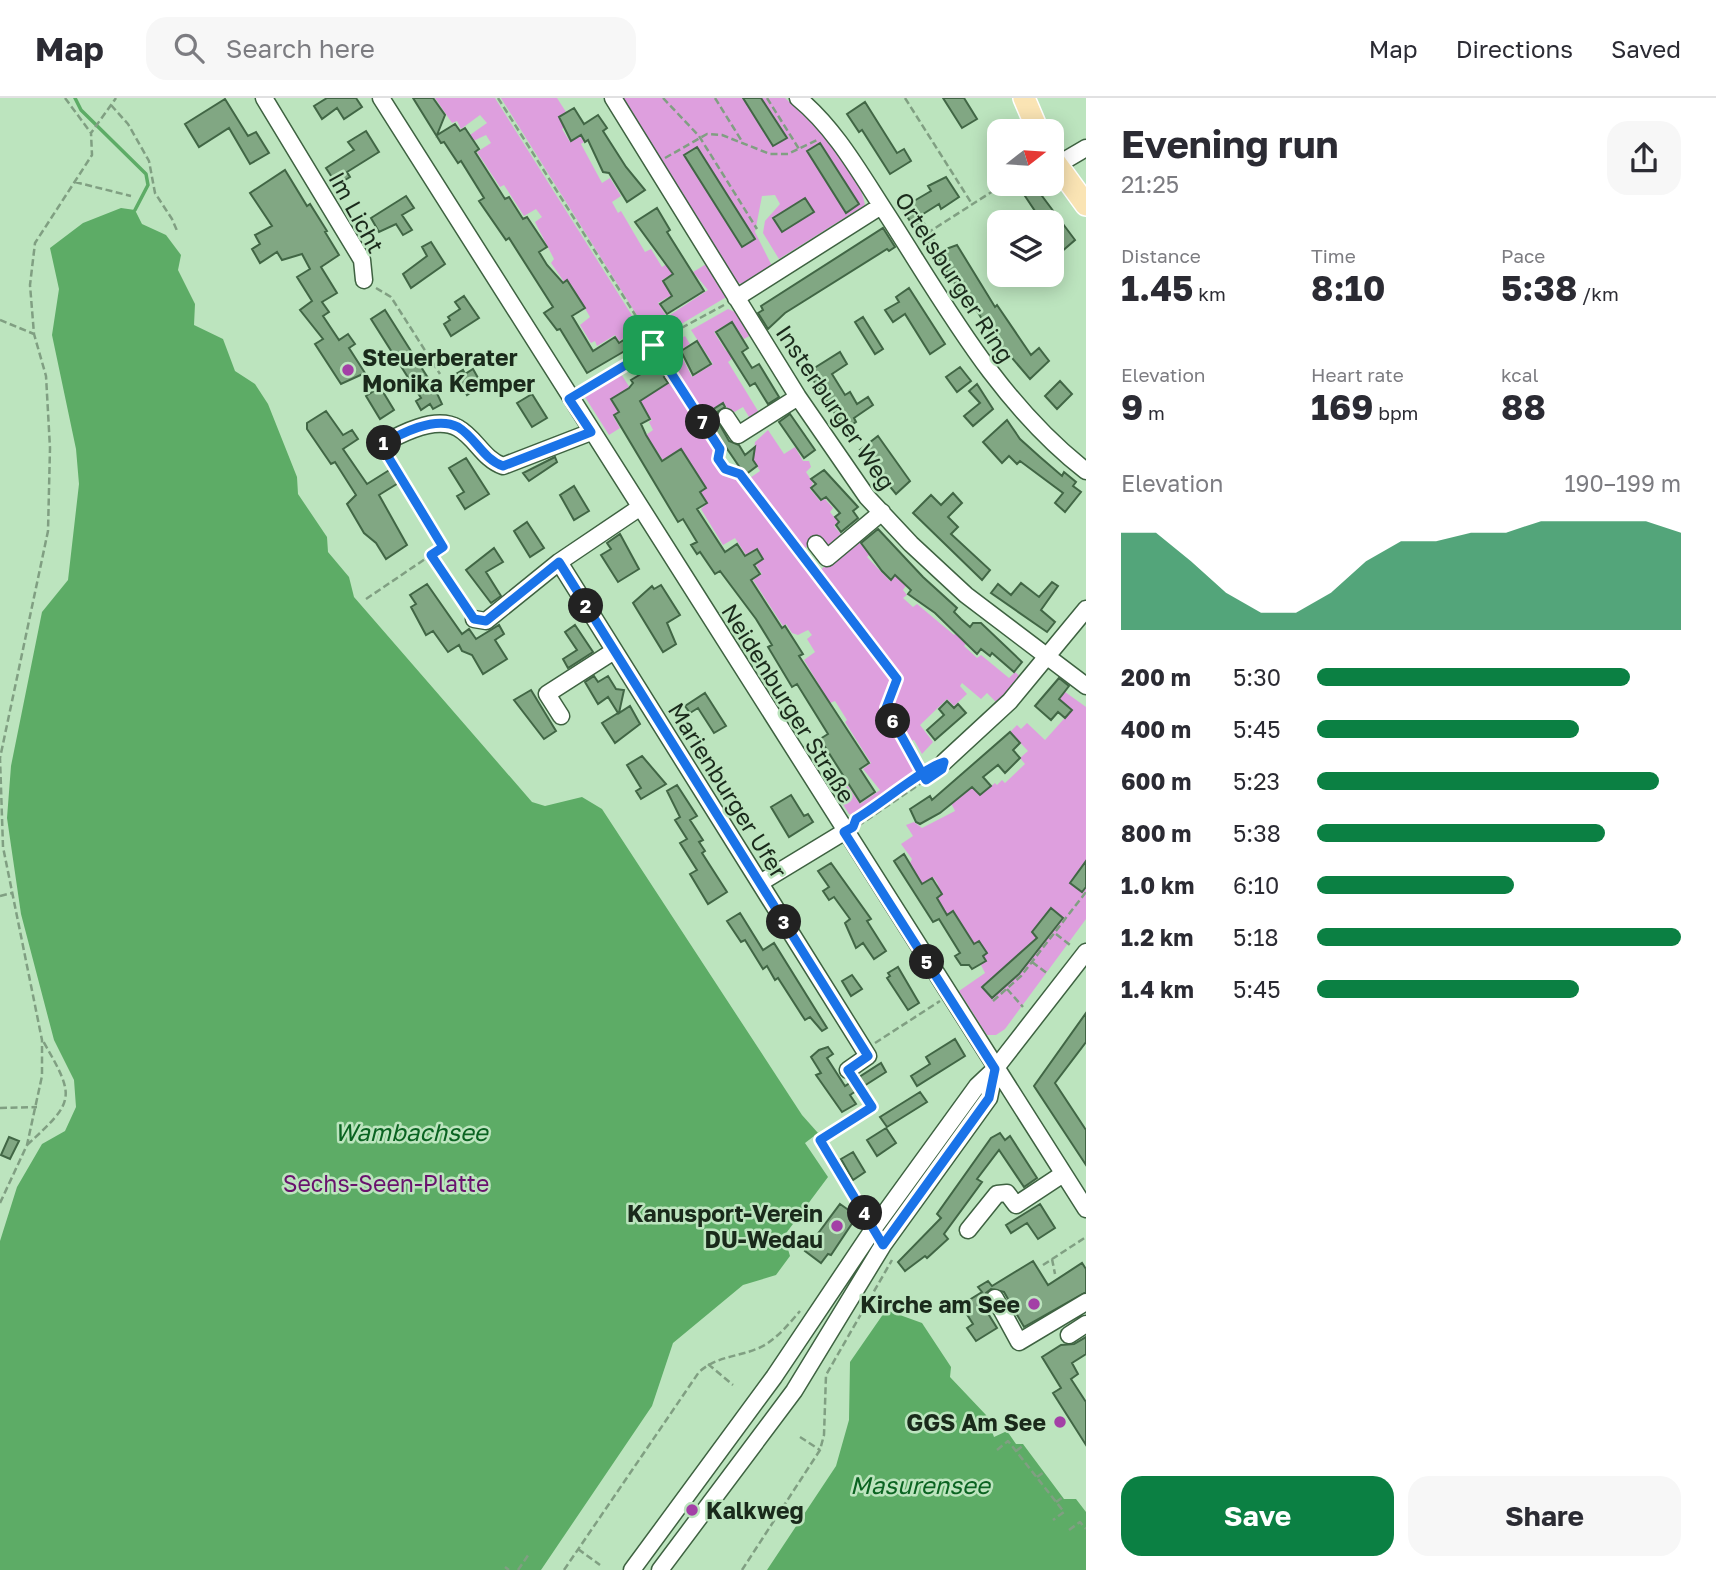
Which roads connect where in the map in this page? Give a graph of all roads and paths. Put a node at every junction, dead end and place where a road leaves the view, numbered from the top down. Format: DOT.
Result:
graph roads {
  1 [pos="65,98"];
  2 [pos="117,98"];
  3 [pos="264,98"];
  4 [pos="381,98"];
  5 [pos="498,98"];
  6 [pos="613,98"];
  7 [pos="663,98"];
  8 [pos="715,98"];
  9 [pos="767,98"];
  10 [pos="798,98"];
  11 [pos="905,98"];
  12 [pos="1024,98"];
  13 [pos="111,105"];
  14 [pos="1033,119"];
  15 [pos="831,132"];
  16 [pos="91,133"];
  17 [pos="699,136"];
  18 [pos="744,145"];
  19 [pos="1086,148"];
  20 [pos="800,150"];
  21 [pos="1064,157"];
  22 [pos="654,165"];
  23 [pos="1064,175"];
  24 [pos="75,182"];
  25 [pos="131,195"];
  26 [pos="987,195"];
  27 [pos="972,204"];
  28 [pos="1086,205"];
  29 [pos="881,206"];
  30 [pos="757,229"];
  31 [pos="178,233"];
  32 [pos="907,246"];
  33 [pos="364,280"];
  34 [pos="736,298"];
  35 [pos="0,320"];
  36 [pos="34,334"];
  37 [pos="653,345"];
  38 [pos="440,374"];
  39 [pos="569,399"];
  40 [pos="800,399"];
  41 [pos="726,417"];
  42 [pos="591,432"];
  43 [pos="741,440"];
  44 [pos="381,445"];
  45 [pos="1086,471"];
  46 [pos="639,508"];
  47 [pos="882,512"];
  48 [pos="816,544"];
  49 [pos="431,555"];
  50 [pos="559,562"];
  51 [pos="366,599"];
  52 [pos="1086,609"];
  53 [pos="474,619"];
  54 [pos="614,651"];
  55 [pos="1048,658"];
  56 [pos="1086,686"];
  57 [pos="561,716"];
  58 [pos="944,762"];
  59 [pos="923,775"];
  60 [pos="926,780"];
  61 [pos="844,832"];
  62 [pos="760,883"];
  63 [pos="1086,892"];
  64 [pos="12,893"];
  65 [pos="0,896"];
  66 [pos="1055,933"];
  67 [pos="1070,945"];
  68 [pos="1086,952"];
  69 [pos="1032,962"];
  70 [pos="1048,974"];
  71 [pos="1007,989"];
  72 [pos="948,996"];
  73 [pos="993,1002"];
  74 [pos="1023,1007"];
  75 [pos="42,1040"];
  76 [pos="864,1050"];
  77 [pos="995,1069"];
  78 [pos="848,1070"];
  79 [pos="37,1107"];
  80 [pos="0,1108"];
  81 [pos="27,1145"];
  82 [pos="1063,1174"];
  83 [pos="0,1202"];
  84 [pos="1086,1209"];
  85 [pos="874,1228"];
  86 [pos="968,1230"];
  87 [pos="1086,1237"];
  88 [pos="883,1245"];
  89 [pos="1052,1259"];
  90 [pos="892,1260"];
  91 [pos="1043,1265"];
  92 [pos="1055,1274"];
  93 [pos="995,1298"];
  94 [pos="1086,1301"];
  95 [pos="789,1324"];
  96 [pos="1086,1324"];
  97 [pos="1069,1335"];
  98 [pos="708,1364"];
  99 [pos="733,1385"];
  100 [pos="800,1437"];
  101 [pos="1024,1445"];
  102 [pos="820,1450"];
  103 [pos="998,1450"];
  104 [pos="1016,1451"];
  105 [pos="1044,1472"];
  106 [pos="1037,1477"];
  107 [pos="1063,1497"];
  108 [pos="1056,1502"];
  109 [pos="1053,1520"];
  110 [pos="1086,1529"];
  111 [pos="1069,1530"];
  112 [pos="578,1549"];
  113 [pos="529,1554"];
  114 [pos="600,1565"];
  115 [pos="505,1567"];
  116 [pos="509,1570"];
  117 [pos="518,1570"];
  118 [pos="564,1570"];
  119 [pos="632,1570"];
  120 [pos="660,1570"];
  121 [pos="742,1570"];
  1 -- 16 [label="path"];
  2 -- 13 [label="path"];
  3 -- 33 [label="street, Im Licht"];
  4 -- 39 [label="street, Neidenburger Straße"];
  5 -- 37 [label="path"];
  6 -- 22 [label="street, Insterburger Weg"];
  7 -- 17 [label="path"];
  8 -- 18 [label="path"];
  9 -- 20 [label="path"];
  10 -- 15 [label="street, Ortelsburger Ring"];
  11 -- 27 [label="path"];
  12 -- 14 [label="main road"];
  13 -- 16 [label="path"];
  13 -- 31 [label="path"];
  15 -- 20 [label="path"];
  15 -- 29 [label="street, Ortelsburger Ring"];
  16 -- 24 [label="path"];
  17 -- 18 [label="path"];
  17 -- 22 [label="path"];
  17 -- 30 [label="path"];
  18 -- 20 [label="path"];
  19 -- 21 [label="street"];
  22 -- 34 [label="street, Insterburger Weg"];
  23 -- 28 [label="main road"];
  24 -- 25 [label="path"];
  24 -- 36 [label="path"];
  26 -- 27 [label="path"];
  27 -- 32 [label="path"];
  29 -- 32 [label="street, Ortelsburger Ring"];
  29 -- 34 [label="street"];
  32 -- 45 [label="street, Ortelsburger Ring"];
  33 -- 38 [label="path, Im Licht"];
  34 -- 37 [label="path"];
  34 -- 40 [label="street, Insterburger Weg"];
  35 -- 36 [label="path"];
  36 -- 64 [label="path"];
  37 -- 39 [label="path"];
  37 -- 59 [label="path"];
  39 -- 42 [label="street, Neidenburger Straße"];
  40 -- 41 [label="street"];
  40 -- 43 [label="street"];
  40 -- 47 [label="street, Insterburger Weg"];
  42 -- 44 [label="street"];
  42 -- 46 [label="street, Neidenburger Straße"];
  44 -- 49 [label="path"];
  46 -- 50 [label="street"];
  46 -- 61 [label="street, Neidenburger Straße"];
  47 -- 48 [label="street"];
  47 -- 55 [label="street, Insterburger Weg"];
  49 -- 51 [label="path"];
  49 -- 53 [label="path"];
  50 -- 53 [label="street"];
  50 -- 54 [label="street, Marienburger Ufer"];
  52 -- 55 [label="street"];
  54 -- 57 [label="street"];
  54 -- 62 [label="street, Marienburger Ufer"];
  55 -- 56 [label="street, Insterburger Weg"];
  55 -- 58 [label="street"];
  58 -- 59 [label="path"];
  58 -- 60 [label="path"];
  59 -- 60 [label="path"];
  59 -- 60 [label="path"];
  61 -- 62 [label="street"];
  61 -- 72 [label="street, Neidenburger Straße"];
  62 -- 76 [label="street, Marienburger Ufer"];
  63 -- 66 [label="path"];
  64 -- 65 [label="path"];
  64 -- 75 [label="path"];
  66 -- 67 [label="path"];
  66 -- 69 [label="path"];
  68 -- 77 [label="street"];
  69 -- 70 [label="path"];
  69 -- 71 [label="path"];
  71 -- 73 [label="path"];
  71 -- 74 [label="path"];
  72 -- 76 [label="path"];
  72 -- 77 [label="street, Neidenburger Straße"];
  75 -- 79 [label="path"];
  75 -- 81 [label="path"];
  76 -- 78 [label="street"];
  77 -- 82 [label="street, Neidenburger Straße"];
  77 -- 85 [label="street"];
  77 -- 88 [label="street"];
  78 -- 85 [label="path"];
  79 -- 80 [label="path"];
  79 -- 81 [label="path"];
  81 -- 83 [label="path"];
  82 -- 84 [label="street, Neidenburger Straße"];
  82 -- 86 [label="street"];
  85 -- 88 [label="street"];
  85 -- 119 [label="street"];
  87 -- 89 [label="path"];
  88 -- 120 [label="street"];
  89 -- 91 [label="path"];
  89 -- 92 [label="path"];
  90 -- 102 [label="path"];
  93 -- 94 [label="street"];
  95 -- 98 [label="path"];
  96 -- 97 [label="street"];
  98 -- 99 [label="path"];
  98 -- 112 [label="path"];
  100 -- 102 [label="path"];
  101 -- 104 [label="path"];
  102 -- 121 [label="path"];
  103 -- 104 [label="path"];
  104 -- 106 [label="path"];
  105 -- 106 [label="path"];
  106 -- 108 [label="path"];
  107 -- 108 [label="path"];
  108 -- 109 [label="path"];
  110 -- 111 [label="path"];
  112 -- 114 [label="path"];
  112 -- 118 [label="path"];
  113 -- 117 [label="path"];
  115 -- 116 [label="path"];
}
